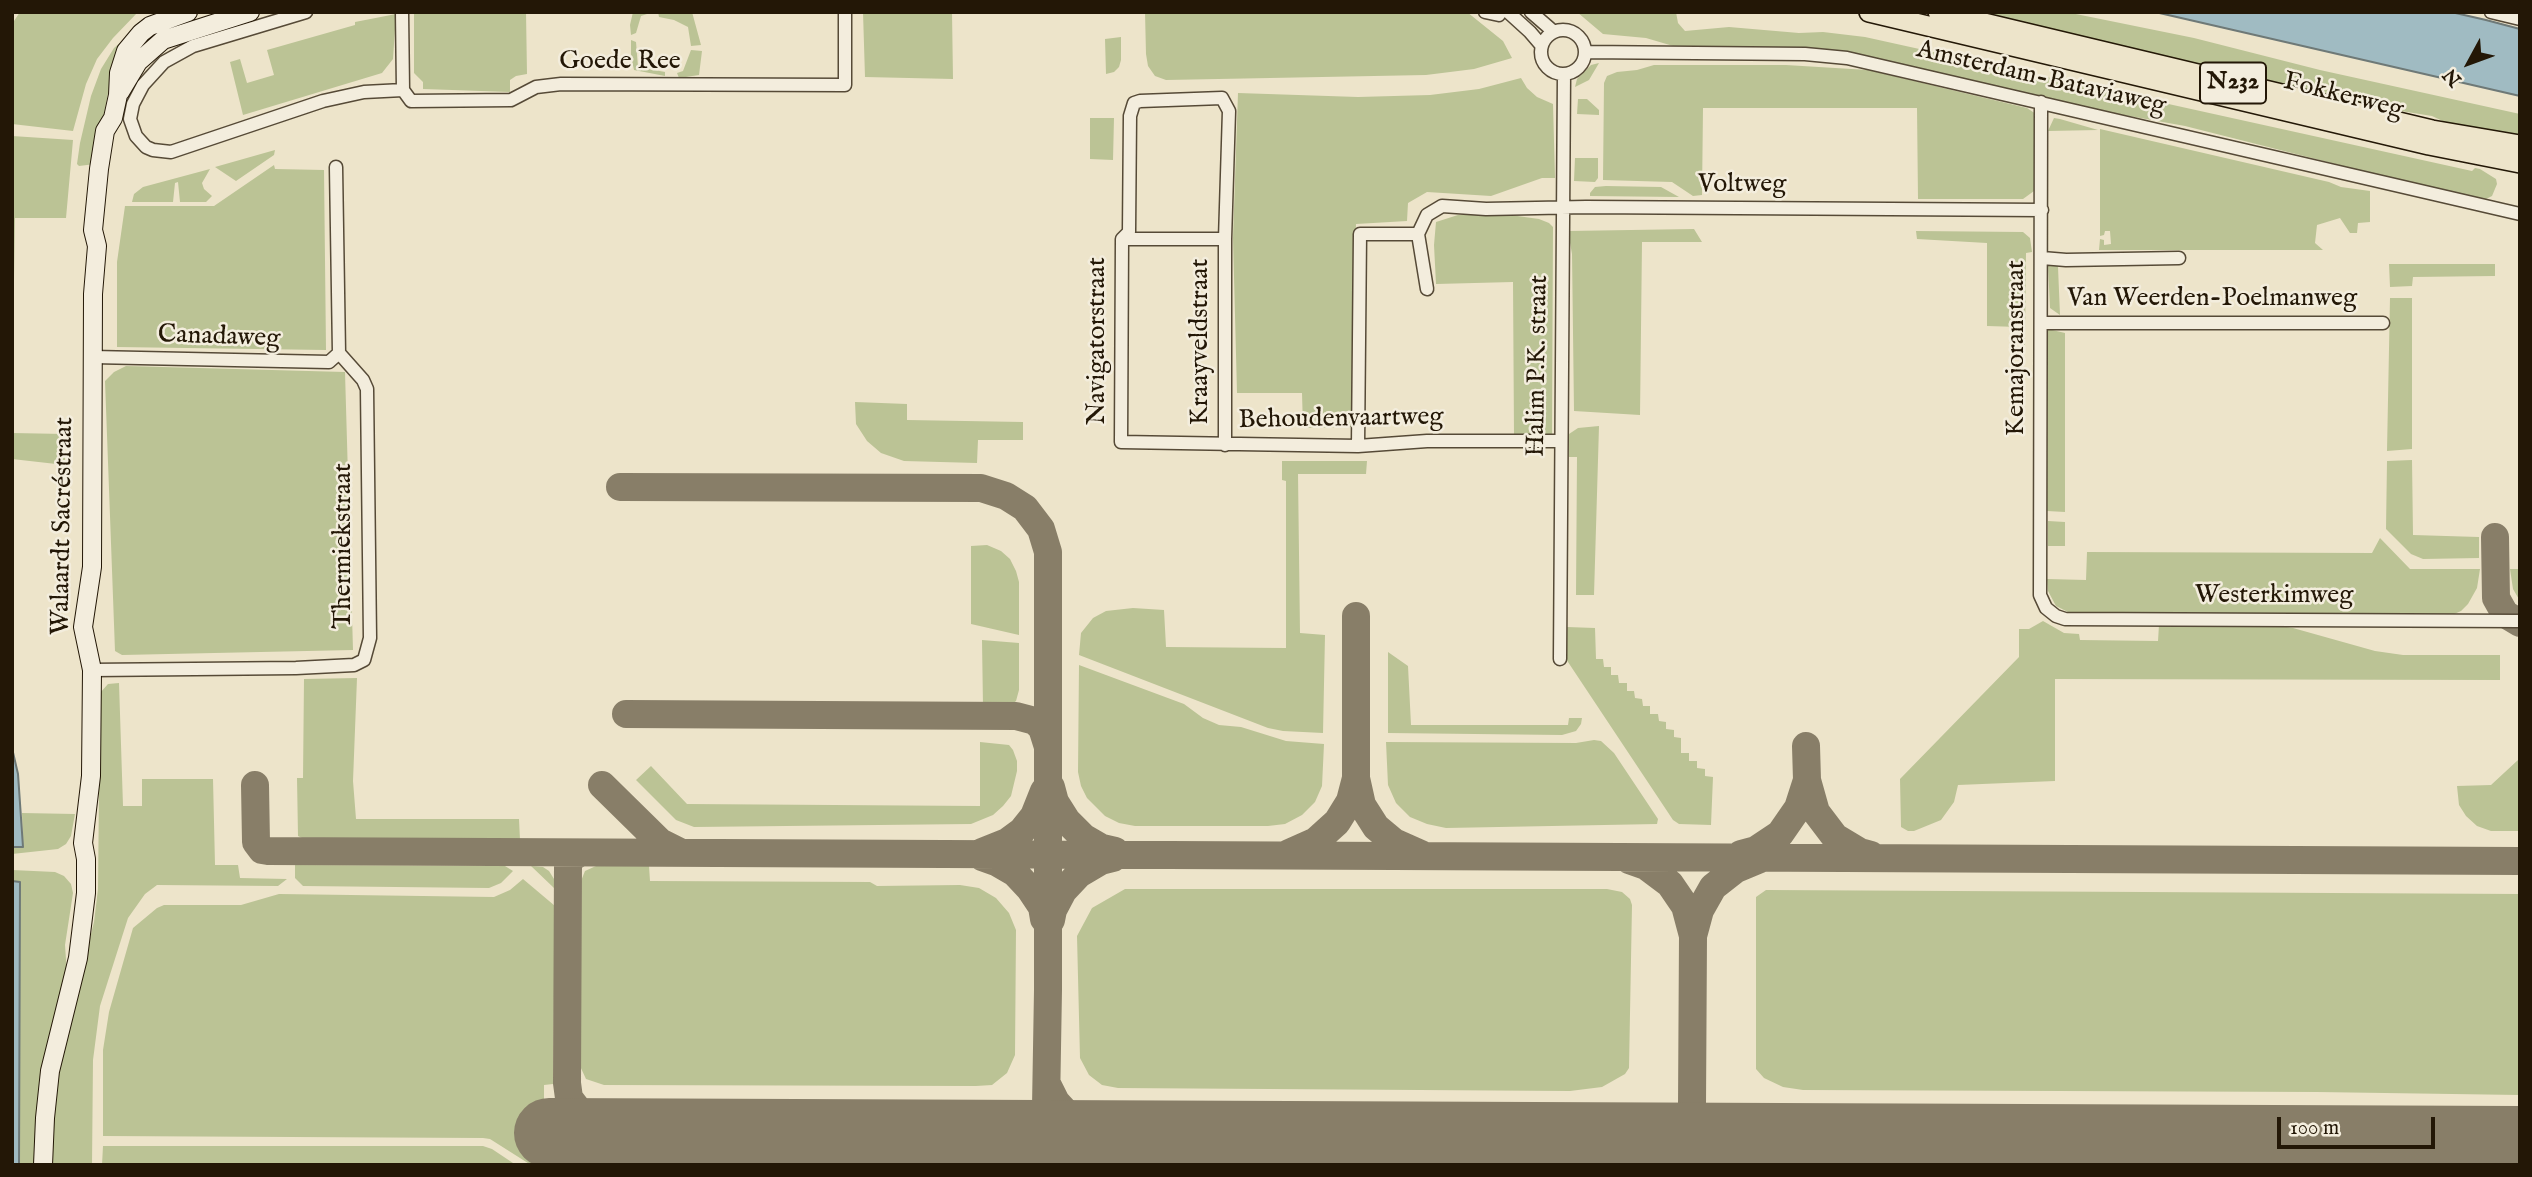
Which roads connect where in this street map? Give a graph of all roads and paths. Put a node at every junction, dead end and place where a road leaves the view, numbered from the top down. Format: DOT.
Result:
graph roads {
  1 [pos="188,12"];
  2 [pos="250,12"];
  3 [pos="306,12"];
  4 [pos="402,12"];
  5 [pos="845,12"];
  6 [pos="1485,12"];
  7 [pos="1531,12"];
  8 [pos="1869,12"];
  9 [pos="1938,12"];
  10 [pos="2491,12"];
  11 [pos="1504,14"];
  12 [pos="2520,19"];
  13 [pos="214,25"];
  14 [pos="1554,32"];
  15 [pos="1542,46"];
  16 [pos="1585,52"];
  17 [pos="1564,75"];
  18 [pos="403,90"];
  19 [pos="118,95"];
  20 [pos="2041,102"];
  21 [pos="2520,145"];
  22 [pos="2520,163"];
  23 [pos="336,167"];
  24 [pos="1563,208"];
  25 [pos="2042,210"];
  26 [pos="2520,214"];
  27 [pos="1418,234"];
  28 [pos="1122,239"];
  29 [pos="1225,239"];
  30 [pos="2042,258"];
  31 [pos="2179,258"];
  32 [pos="1427,289"];
  33 [pos="2041,323"];
  34 [pos="2383,323"];
  35 [pos="339,353"];
  36 [pos="93,358"];
  37 [pos="1561,441"];
  38 [pos="1121,442"];
  39 [pos="1225,445"];
  40 [pos="1358,446"];
  41 [pos="2040,595"];
  42 [pos="2520,621"];
  43 [pos="1560,659"];
  44 [pos="92,670"];
  45 [pos="43,1165"];
  1 -- 19 [label="street"];
  2 -- 13 [label="street"];
  3 -- 13 [label="street, Goede Ree"];
  4 -- 18 [label="street"];
  5 -- 18 [label="street, Goede Ree"];
  6 -- 11 [label="street"];
  7 -- 14 [label="street"];
  8 -- 22 [label="main road, Fokkerweg / N232"];
  9 -- 21 [label="main road, Fokkerweg / N232"];
  10 -- 12 [label="street"];
  11 -- 15 [label="street"];
  13 -- 18 [label="street, Goede Ree"];
  13 -- 19 [label="street"];
  14 -- 15 [label="street"];
  14 -- 16 [label="street"];
  15 -- 17 [label="street"];
  16 -- 17 [label="street"];
  16 -- 20 [label="street, Amsterdam-Bataviaweg"];
  17 -- 24 [label="street, Halim P.K. straat"];
  19 -- 36 [label="street, Walaardt Sacréstraat"];
  20 -- 25 [label="street, Kemajoranstraat"];
  20 -- 26 [label="street, Amsterdam-Bataviaweg"];
  23 -- 35 [label="street"];
  24 -- 25 [label="street, Voltweg"];
  24 -- 27 [label="street, Voltweg"];
  24 -- 37 [label="street, Halim P.K. straat"];
  25 -- 30 [label="street, Kemajoranstraat"];
  27 -- 32 [label="street"];
  27 -- 40 [label="street"];
  28 -- 29 [label="street"];
  28 -- 29 [label="street, Kraayveldstraat"];
  28 -- 38 [label="street, Navigatorstraat"];
  29 -- 39 [label="street, Kraayveldstraat"];
  30 -- 31 [label="street"];
  30 -- 33 [label="street, Kemajoranstraat"];
  33 -- 34 [label="street, Van Weerden-Poelmanweg"];
  33 -- 41 [label="street, Kemajoranstraat"];
  35 -- 36 [label="street, Canadaweg"];
  35 -- 44 [label="street, Thermiekstraat"];
  36 -- 44 [label="street, Walaardt Sacréstraat"];
  37 -- 40 [label="street, Behoudenvaartweg"];
  37 -- 43 [label="street, Halim P.K. straat"];
  38 -- 39 [label="street, Behoudenvaartweg"];
  39 -- 40 [label="street, Behoudenvaartweg"];
  41 -- 42 [label="street, Westerkimweg"];
  44 -- 45 [label="street, Walaardt Sacréstraat"];
}
